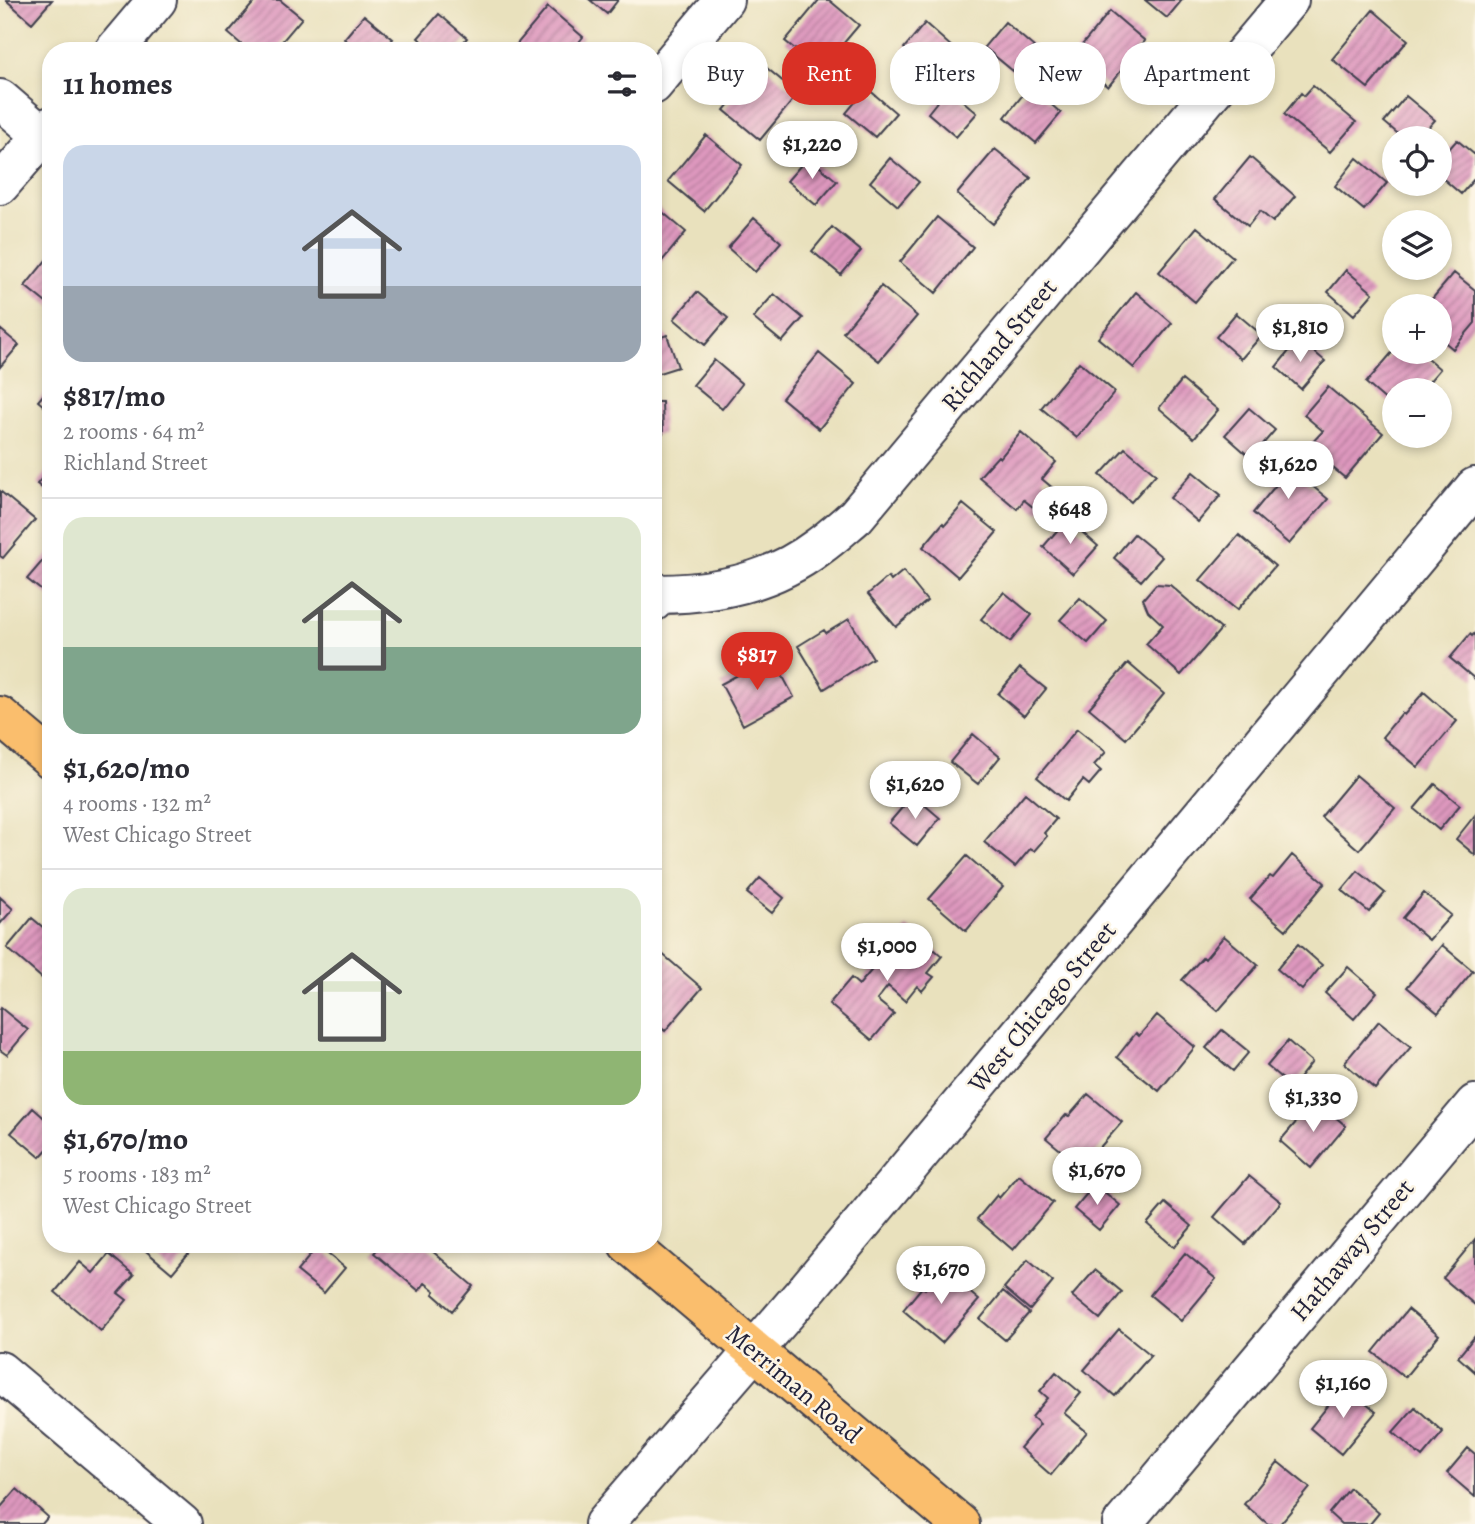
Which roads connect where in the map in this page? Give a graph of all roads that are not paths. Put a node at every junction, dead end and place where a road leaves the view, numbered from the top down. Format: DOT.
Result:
graph roads {
  1 [pos="157,0"];
  2 [pos="724,0"];
  3 [pos="1289,0"];
  4 [pos="122,42"];
  5 [pos="662,74"];
  6 [pos="0,99"];
  7 [pos="42,130"];
  8 [pos="42,141"];
  9 [pos="0,186"];
  10 [pos="1475,487"];
  11 [pos="662,596"];
  12 [pos="0,716"];
  13 [pos="42,751"];
  14 [pos="1475,1104"];
  15 [pos="639,1253"];
  16 [pos="754,1350"];
  17 [pos="0,1371"];
  18 [pos="182,1524"];
  19 [pos="604,1524"];
  20 [pos="960,1524"];
  21 [pos="1122,1524"];
  1 -- 4 [label="street"];
  2 -- 5 [label="street"];
  3 -- 11 [label="street, Richland Street"];
  6 -- 7 [label="street"];
  8 -- 9 [label="street"];
  10 -- 16 [label="street, West Chicago Street"];
  12 -- 13 [label="main road"];
  14 -- 21 [label="street, Hathaway Street"];
  15 -- 16 [label="main road, Merriman Road"];
  16 -- 19 [label="street, West Chicago Street"];
  16 -- 20 [label="main road, Merriman Road"];
  17 -- 18 [label="street"];
}
